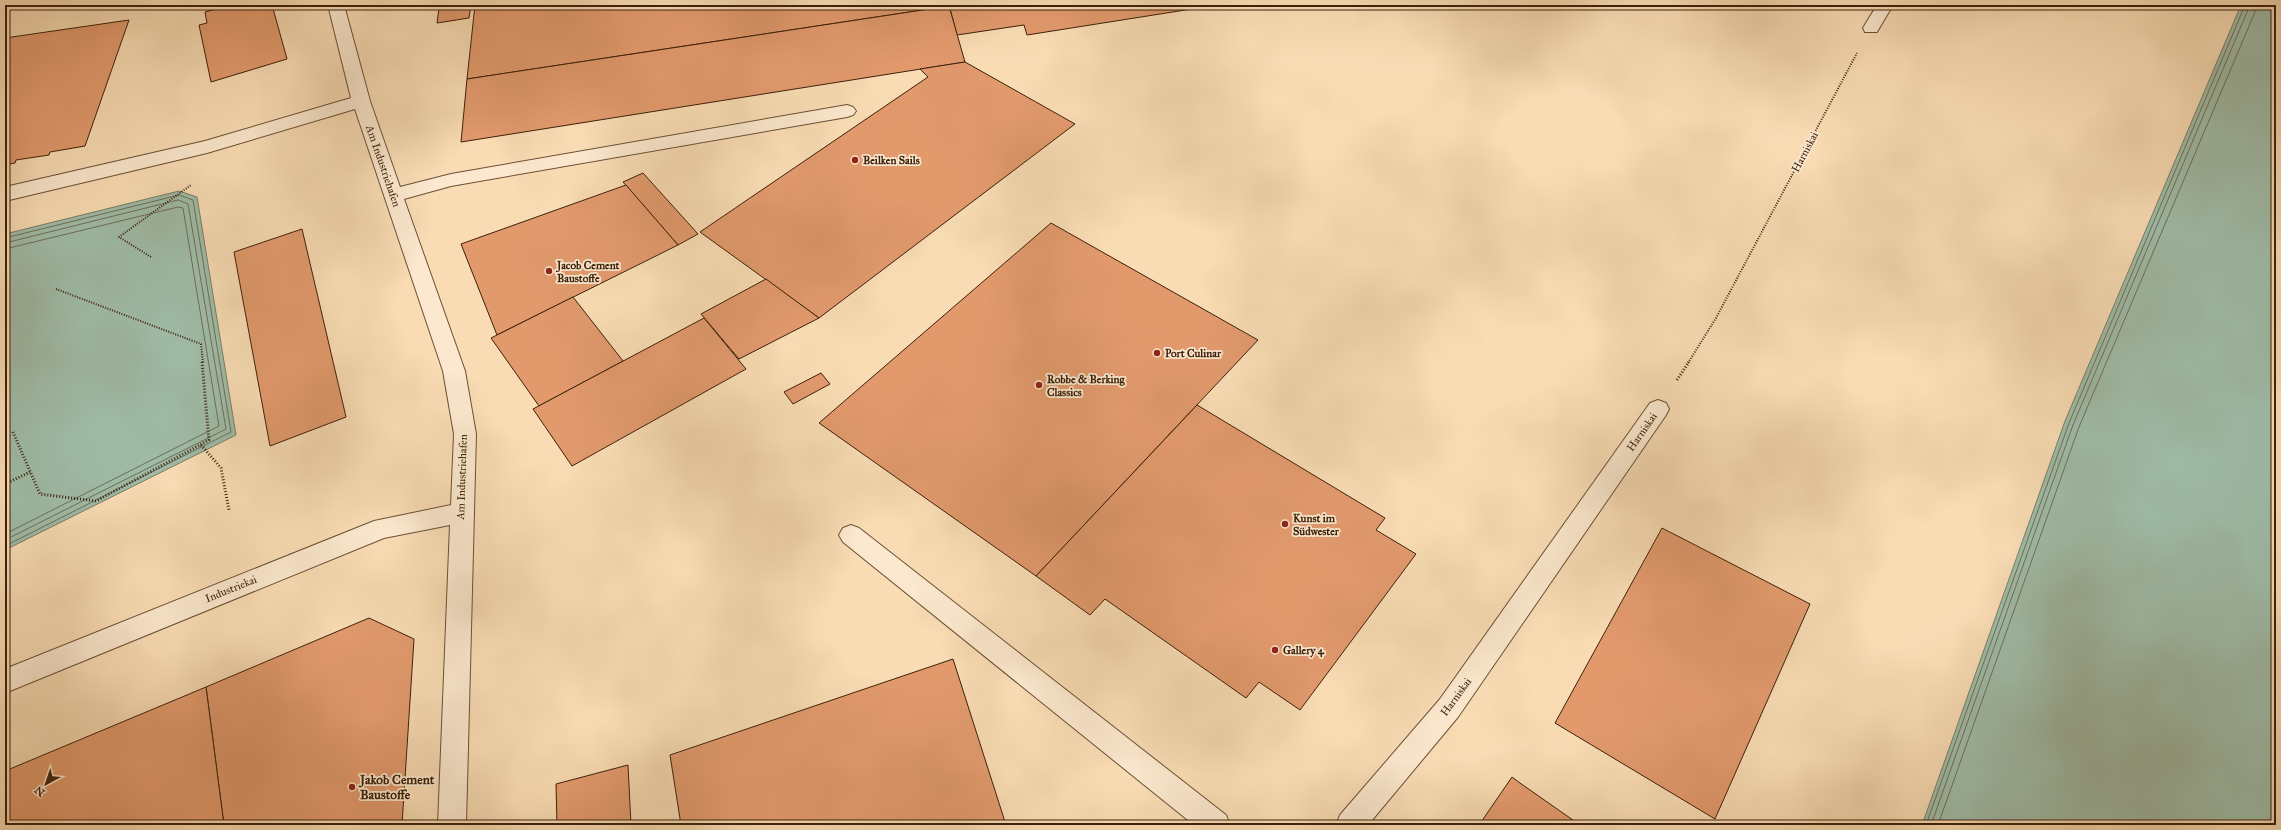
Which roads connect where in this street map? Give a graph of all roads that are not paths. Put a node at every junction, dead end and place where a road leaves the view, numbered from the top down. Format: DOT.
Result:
graph roads {
  1 [pos="336,5"];
  2 [pos="1885,5"];
  3 [pos="1871,28"];
  4 [pos="360,101"];
  5 [pos="847,111"];
  6 [pos="5,194"];
  7 [pos="393,195"];
  8 [pos="1658,409"];
  9 [pos="461,513"];
  10 [pos="851,535"];
  11 [pos="5,681"];
  12 [pos="452,825"];
  13 [pos="1216,825"];
  14 [pos="1350,825"];
  1 -- 4 [label="lane, Am Industriehafen"];
  2 -- 3 [label="lane"];
  4 -- 6 [label="lane"];
  4 -- 7 [label="lane, Am Industriehafen"];
  5 -- 7 [label="lane"];
  7 -- 9 [label="lane, Am Industriehafen"];
  8 -- 14 [label="lane, Harniskai"];
  9 -- 11 [label="lane, Industriekai"];
  9 -- 12 [label="lane, Am Industriehafen"];
  10 -- 13 [label="lane"];
}
